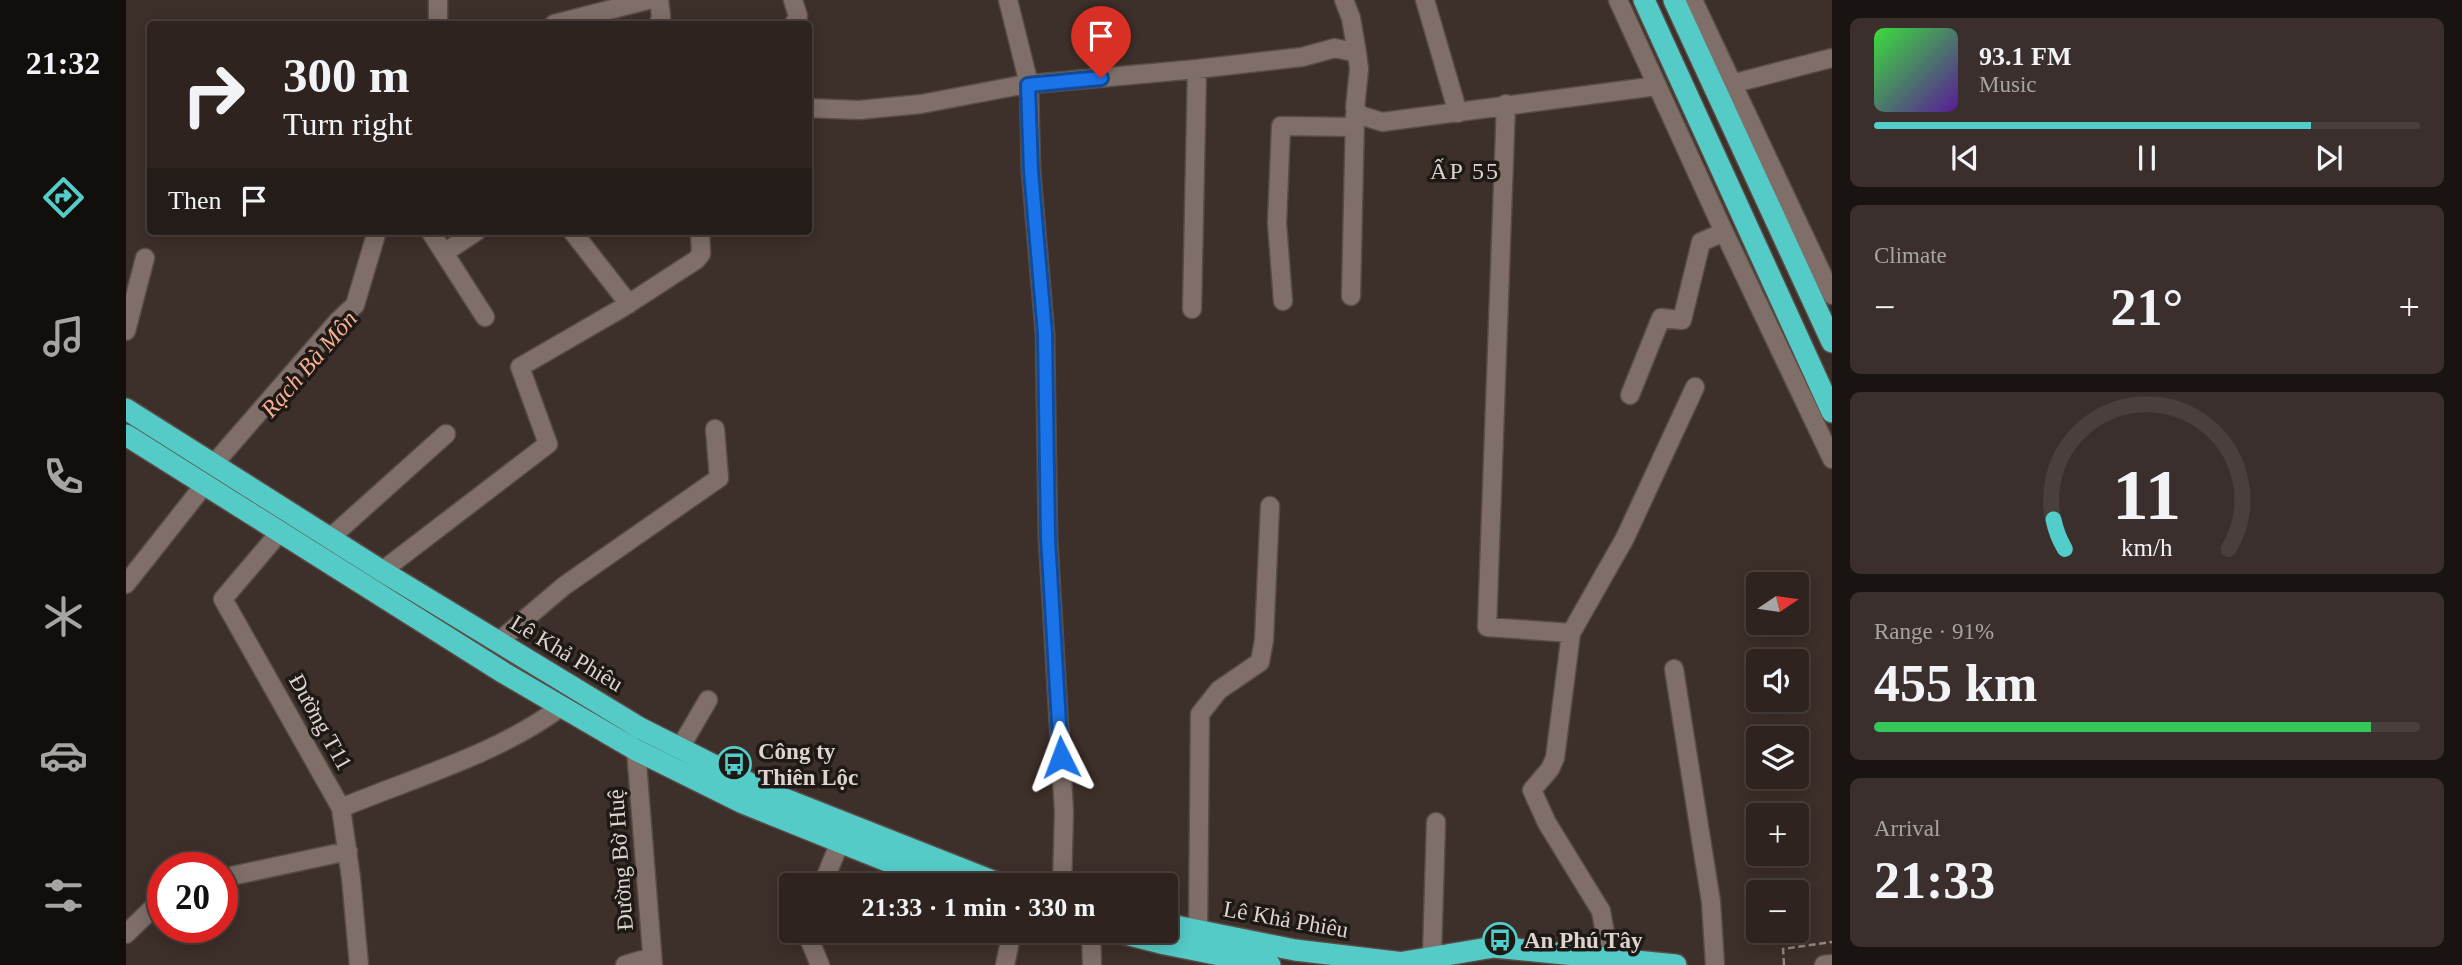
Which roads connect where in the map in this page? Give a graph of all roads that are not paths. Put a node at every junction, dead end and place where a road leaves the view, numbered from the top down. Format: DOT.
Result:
graph roads {
  1 [pos="438,0"];
  2 [pos="648,0"];
  3 [pos="659,0"];
  4 [pos="793,0"];
  5 [pos="1009,0"];
  6 [pos="1344,0"];
  7 [pos="1425,0"];
  8 [pos="1618,0"];
  9 [pos="1644,0"];
  10 [pos="1674,0"];
  11 [pos="1693,0"];
  12 [pos="439,21"];
  13 [pos="566,21"];
  14 [pos="660,21"];
  15 [pos="795,21"];
  16 [pos="1357,53"];
  17 [pos="1832,58"];
  18 [pos="1197,69"];
  19 [pos="1731,84"];
  20 [pos="1028,85"];
  21 [pos="1657,86"];
  22 [pos="1506,104"];
  23 [pos="812,108"];
  24 [pos="1355,108"];
  25 [pos="1458,113"];
  26 [pos="1354,127"];
  27 [pos="1724,232"];
  28 [pos="376,235"];
  29 [pos="433,235"];
  30 [pos="471,235"];
  31 [pos="575,235"];
  32 [pos="700,235"];
  33 [pos="444,253"];
  34 [pos="145,257"];
  35 [pos="1832,295"];
  36 [pos="1351,296"];
  37 [pos="1283,301"];
  38 [pos="629,304"];
  39 [pos="1192,309"];
  40 [pos="485,317"];
  41 [pos="126,331"];
  42 [pos="1832,342"];
  43 [pos="1695,387"];
  44 [pos="1630,395"];
  45 [pos="126,409"];
  46 [pos="1832,412"];
  47 [pos="715,429"];
  48 [pos="446,434"];
  49 [pos="126,435"];
  50 [pos="1832,460"];
  51 [pos="209,475"];
  52 [pos="1270,506"];
  53 [pos="280,532"];
  54 [pos="330,538"];
  55 [pos="382,571"];
  56 [pos="126,584"];
  57 [pos="1571,633"];
  58 [pos="498,642"];
  59 [pos="1674,668"];
  60 [pos="708,700"];
  61 [pos="561,707"];
  62 [pos="680,748"];
  63 [pos="636,750"];
  64 [pos="341,808"];
  65 [pos="1436,822"];
  66 [pos="840,842"];
  67 [pos="348,851"];
  68 [pos="827,873"];
  69 [pos="916,873"];
  70 [pos="972,873"];
  71 [pos="1062,873"];
  72 [pos="238,875"];
  73 [pos="147,914"];
  74 [pos="1178,927"];
  75 [pos="1198,931"];
  76 [pos="126,934"];
  77 [pos="811,943"];
  78 [pos="1009,943"];
  79 [pos="1092,943"];
  80 [pos="1161,943"];
  81 [pos="1606,959"];
  82 [pos="652,961"];
  83 [pos="1416,961"];
  84 [pos="1832,964"];
  85 [pos="359,965"];
  86 [pos="625,965"];
  87 [pos="820,965"];
  88 [pos="1004,965"];
  89 [pos="1093,965"];
  90 [pos="1270,965"];
  91 [pos="1676,965"];
  92 [pos="1715,965"];
  93 [pos="1824,965"];
  1 -- 12 [label="street"];
  2 -- 13 [label="street"];
  3 -- 14 [label="street"];
  4 -- 15 [label="street"];
  5 -- 20 [label="street"];
  6 -- 16 [label="street"];
  7 -- 25 [label="street"];
  8 -- 21 [label="street"];
  9 -- 46 [label="highway"];
  10 -- 42 [label="highway"];
  11 -- 19 [label="street"];
  16 -- 18 [label="street"];
  16 -- 24 [label="street"];
  17 -- 19 [label="street"];
  18 -- 20 [label="street"];
  18 -- 39 [label="street"];
  19 -- 35 [label="street"];
  20 -- 23 [label="street"];
  20 -- 71 [label="street"];
  21 -- 22 [label="street"];
  21 -- 27 [label="street"];
  22 -- 25 [label="street"];
  22 -- 57 [label="street"];
  24 -- 25 [label="street"];
  24 -- 26 [label="street"];
  26 -- 36 [label="street"];
  26 -- 37 [label="street"];
  27 -- 44 [label="street"];
  27 -- 50 [label="street"];
  28 -- 51 [label="street"];
  29 -- 33 [label="street"];
  30 -- 33 [label="street"];
  31 -- 38 [label="street"];
  32 -- 38 [label="street"];
  33 -- 40 [label="street"];
  34 -- 41 [label="street"];
  38 -- 55 [label="street"];
  43 -- 57 [label="street"];
  45 -- 51 [label="highway, Lê Khả Phiêu"];
  47 -- 58 [label="street"];
  48 -- 54 [label="street"];
  49 -- 51 [label="highway, Lê Khả Phiêu"];
  51 -- 53 [label="highway, Lê Khả Phiêu"];
  51 -- 54 [label="highway, Lê Khả Phiêu"];
  51 -- 56 [label="street"];
  52 -- 75 [label="street"];
  53 -- 61 [label="highway, Lê Khả Phiêu"];
  53 -- 64 [label="street, Đường T11"];
  54 -- 55 [label="highway, Lê Khả Phiêu"];
  55 -- 58 [label="highway, Lê Khả Phiêu"];
  57 -- 81 [label="street"];
  58 -- 62 [label="highway, Lê Khả Phiêu"];
  59 -- 92 [label="street"];
  60 -- 62 [label="street"];
  61 -- 63 [label="highway, Lê Khả Phiêu"];
  61 -- 64 [label="street"];
  62 -- 70 [label="highway, Lê Khả Phiêu"];
  63 -- 66 [label="highway, Lê Khả Phiêu"];
  63 -- 82 [label="street, Đường Bờ Huệ"];
  64 -- 67 [label="street, Đường T11"];
  65 -- 83 [label="street"];
  66 -- 68 [label="street"];
  66 -- 69 [label="highway, Lê Khả Phiêu"];
  67 -- 72 [label="street"];
  67 -- 85 [label="street, Đường T11"];
  73 -- 76 [label="street"];
  74 -- 75 [label="highway, Lê Khả Phiêu"];
  75 -- 83 [label="highway, Lê Khả Phiêu"];
  77 -- 87 [label="street"];
  78 -- 88 [label="street"];
  79 -- 89 [label="street"];
  80 -- 90 [label="highway, Lê Khả Phiêu"];
  81 -- 83 [label="highway, Lê Khả Phiêu"];
  81 -- 91 [label="highway, Lê Khả Phiêu"];
  82 -- 86 [label="street"];
  84 -- 93 [label="street"];
}
